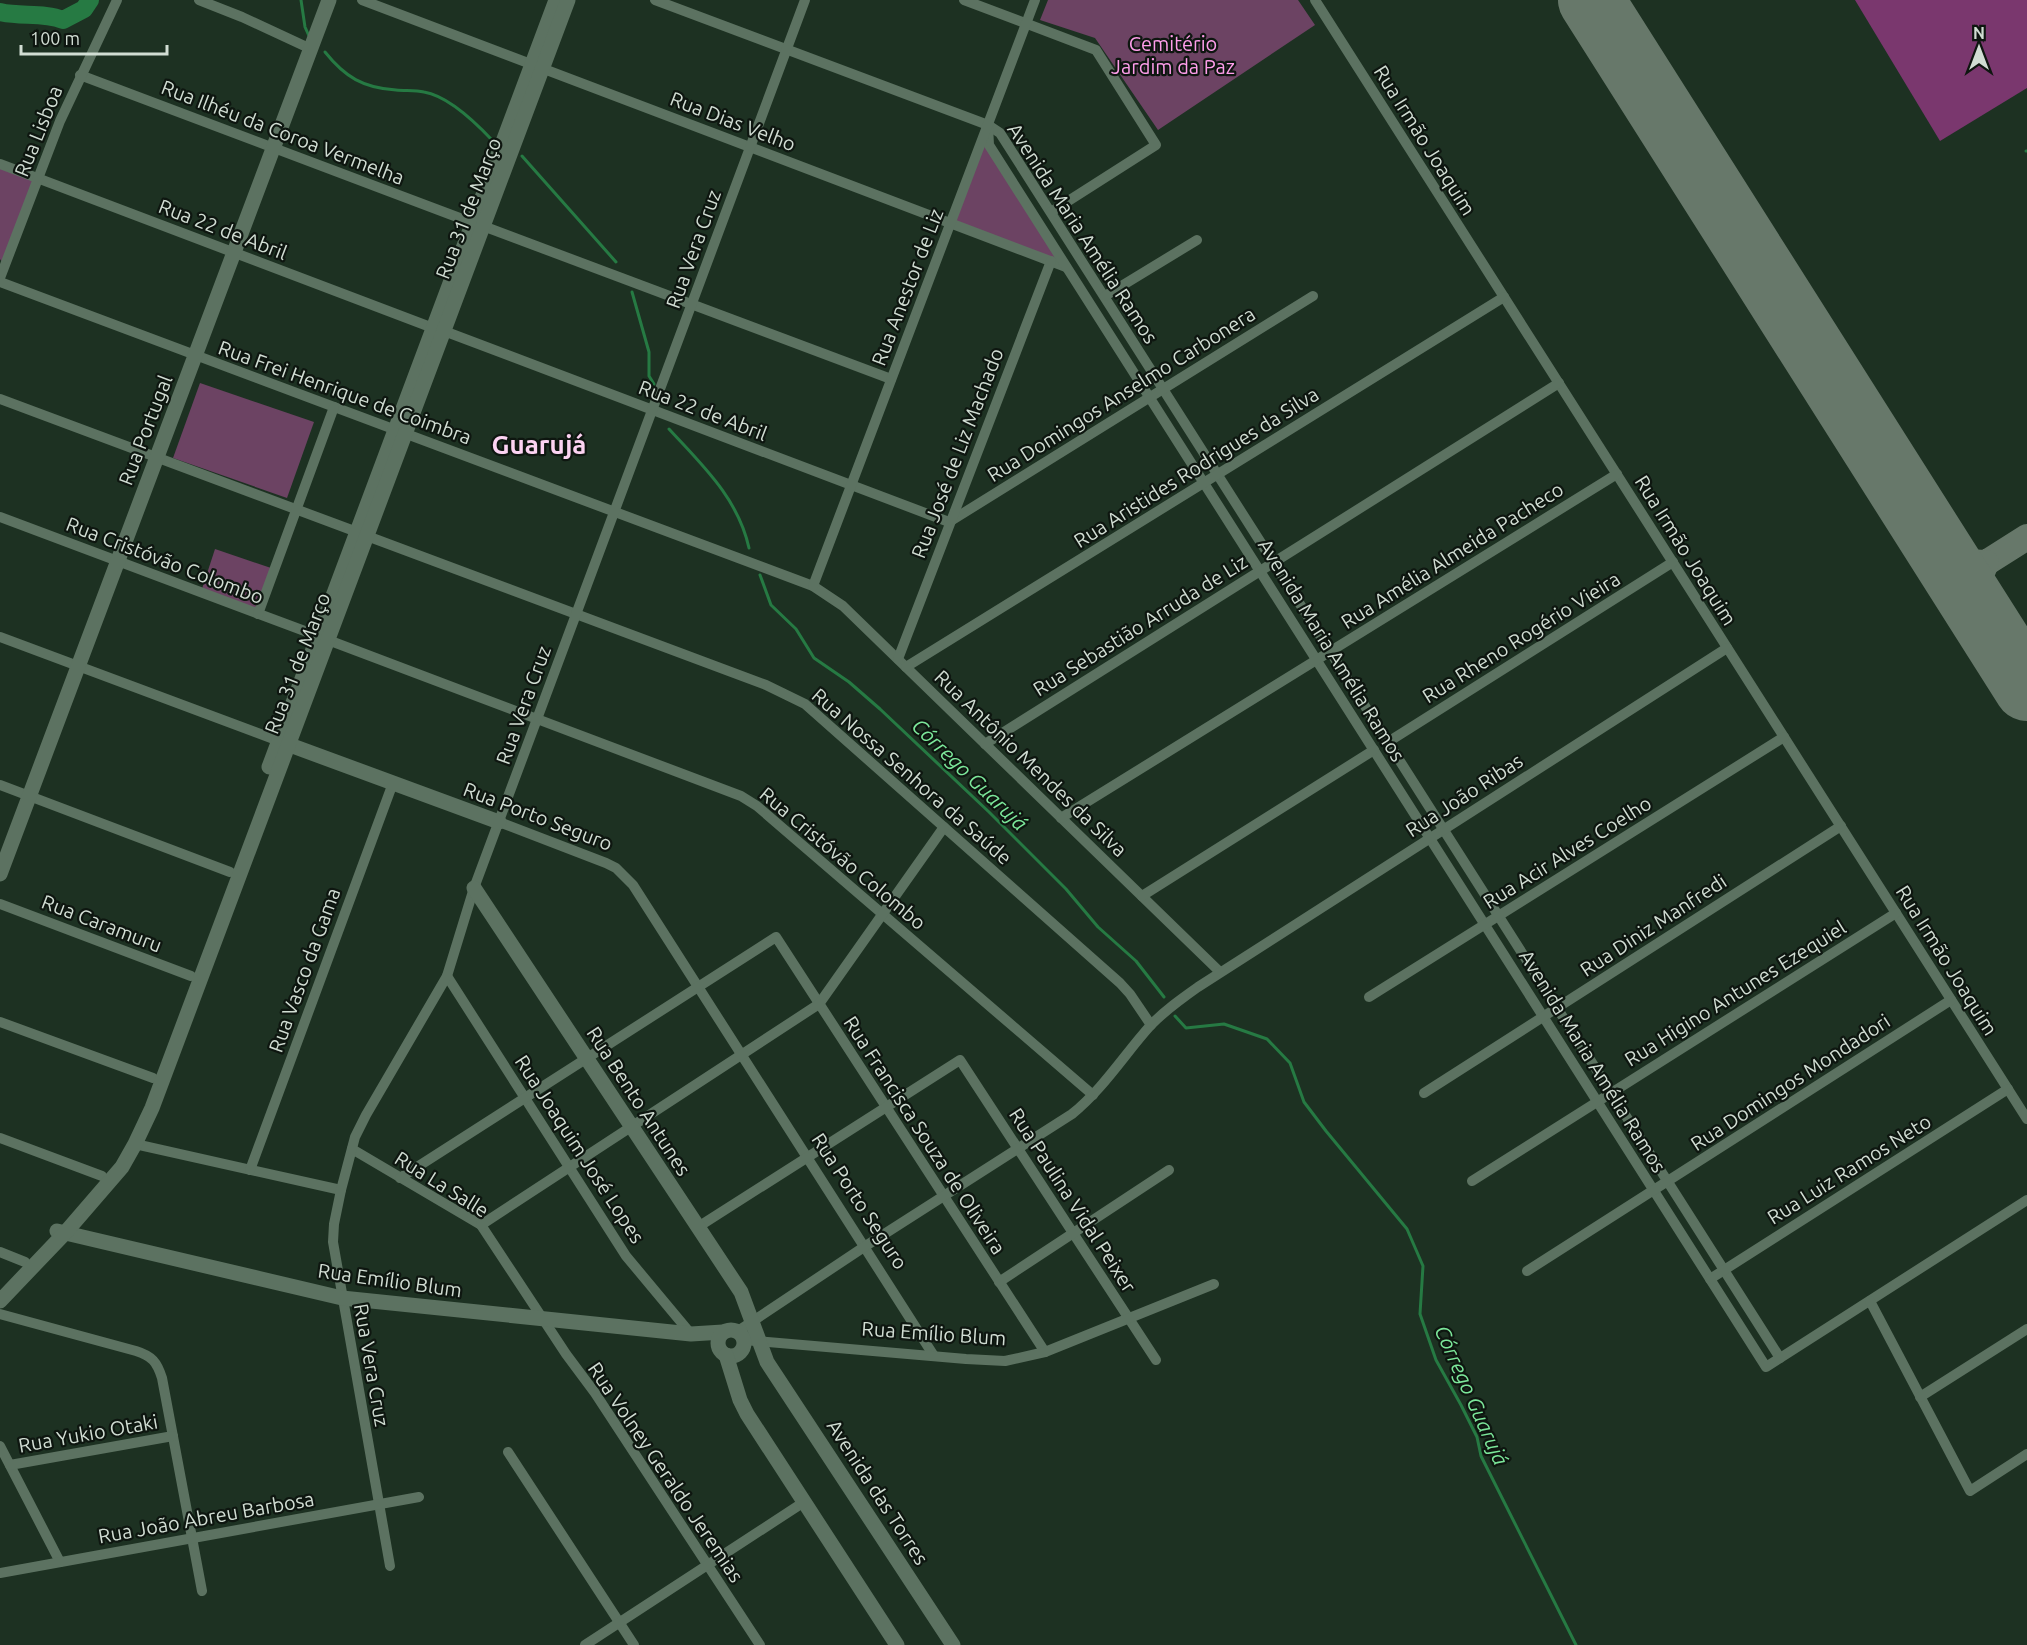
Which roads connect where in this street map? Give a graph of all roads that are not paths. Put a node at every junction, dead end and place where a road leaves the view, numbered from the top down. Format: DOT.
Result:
graph roads {
  1 [pos="117,0"];
  2 [pos="199,0"];
  3 [pos="329,0"];
  4 [pos="362,0"];
  5 [pos="556,0"];
  6 [pos="568,0"];
  7 [pos="656,0"];
  8 [pos="806,0"];
  9 [pos="964,0"];
  10 [pos="1035,0"];
  11 [pos="1315,0"];
  12 [pos="1026,23"];
  13 [pos="311,49"];
  14 [pos="787,49"];
  15 [pos="537,66"];
  16 [pos="80,75"];
  17 [pos="988,125"];
  18 [pos="750,147"];
  19 [pos="273,148"];
  20 [pos="0,164"];
  21 [pos="38,178"];
  22 [pos="1051,212"];
  23 [pos="951,223"];
  24 [pos="478,224"];
  25 [pos="1197,240"];
  26 [pos="234,252"];
  27 [pos="1051,261"];
  28 [pos="2,262"];
  29 [pos="1067,267"];
  30 [pos="1092,276"];
  31 [pos="0,280"];
  32 [pos="1105,296"];
  33 [pos="1313,296"];
  34 [pos="1504,297"];
  35 [pos="692,304"];
  36 [pos="439,329"];
  37 [pos="195,355"];
  38 [pos="891,379"];
  39 [pos="1559,383"];
  40 [pos="1163,389"];
  41 [pos="1150,398"];
  42 [pos="0,399"];
  43 [pos="334,407"];
  44 [pos="652,410"];
  45 [pos="400,432"];
  46 [pos="157,457"];
  47 [pos="1218,474"];
  48 [pos="1617,474"];
  49 [pos="1204,483"];
  50 [pos="851,485"];
  51 [pos="296,509"];
  52 [pos="615,512"];
  53 [pos="0,517"];
  54 [pos="949,522"];
  55 [pos="362,534"];
  56 [pos="118,561"];
  57 [pos="1274,562"];
  58 [pos="1673,562"];
  59 [pos="1260,571"];
  60 [pos="813,586"];
  61 [pos="258,614"];
  62 [pos="576,614"];
  63 [pos="0,637"];
  64 [pos="323,638"];
  65 [pos="1727,648"];
  66 [pos="1330,651"];
  67 [pos="898,659"];
  68 [pos="1316,660"];
  69 [pos="78,666"];
  70 [pos="906,667"];
  71 [pos="537,718"];
  72 [pos="1784,737"];
  73 [pos="1388,742"];
  74 [pos="284,743"];
  75 [pos="985,744"];
  76 [pos="1374,750"];
  77 [pos="393,783"];
  78 [pos="0,785"];
  79 [pos="29,796"];
  80 [pos="1061,818"];
  81 [pos="499,822"];
  82 [pos="1841,826"];
  83 [pos="944,827"];
  84 [pos="1444,829"];
  85 [pos="1430,838"];
  86 [pos="230,872"];
  87 [pos="0,874"];
  88 [pos="474,888"];
  89 [pos="1142,896"];
  90 [pos="0,904"];
  91 [pos="1896,913"];
  92 [pos="882,914"];
  93 [pos="1499,916"];
  94 [pos="1485,925"];
  95 [pos="1220,972"];
  96 [pos="191,976"];
  97 [pos="447,976"];
  98 [pos="698,987"];
  99 [pos="1369,997"];
  100 [pos="1951,1000"];
  101 [pos="819,1004"];
  102 [pos="1557,1008"];
  103 [pos="1543,1016"];
  104 [pos="0,1022"];
  105 [pos="1151,1025"];
  106 [pos="741,1055"];
  107 [pos="586,1058"];
  108 [pos="153,1078"];
  109 [pos="2008,1089"];
  110 [pos="1424,1093"];
  111 [pos="1611,1093"];
  112 [pos="1093,1095"];
  113 [pos="525,1097"];
  114 [pos="1597,1102"];
  115 [pos="886,1107"];
  116 [pos="2027,1119"];
  117 [pos="632,1126"];
  118 [pos="0,1138"];
  119 [pos="135,1144"];
  120 [pos="1018,1148"];
  121 [pos="352,1149"];
  122 [pos="807,1157"];
  123 [pos="570,1167"];
  124 [pos="250,1170"];
  125 [pos="1169,1170"];
  126 [pos="102,1176"];
  127 [pos="400,1178"];
  128 [pos="1472,1181"];
  129 [pos="1668,1181"];
  130 [pos="341,1190"];
  131 [pos="1654,1190"];
  132 [pos="943,1196"];
  133 [pos="2027,1200"];
  134 [pos="481,1225"];
  135 [pos="698,1227"];
  136 [pos="59,1232"];
  137 [pos="1073,1233"];
  138 [pos="864,1247"];
  139 [pos="0,1252"];
  140 [pos="25,1262"];
  141 [pos="1724,1270"];
  142 [pos="1527,1271"];
  143 [pos="1710,1278"];
  144 [pos="999,1282"];
  145 [pos="1214,1284"];
  146 [pos="0,1288"];
  147 [pos="342,1298"];
  148 [pos="0,1301"];
  149 [pos="1869,1301"];
  150 [pos="0,1314"];
  151 [pos="1128,1318"];
  152 [pos="543,1319"];
  153 [pos="753,1322"];
  154 [pos="2027,1329"];
  155 [pos="691,1334"];
  156 [pos="736,1342"];
  157 [pos="1045,1352"];
  158 [pos="934,1356"];
  159 [pos="1780,1358"];
  160 [pos="1156,1360"];
  161 [pos="1920,1397"];
  162 [pos="173,1436"];
  163 [pos="0,1446"];
  164 [pos="508,1452"];
  165 [pos="2027,1454"];
  166 [pos="10,1465"];
  167 [pos="419,1497"];
  168 [pos="804,1502"];
  169 [pos="379,1504"];
  170 [pos="192,1538"];
  171 [pos="60,1562"];
  172 [pos="707,1565"];
  173 [pos="390,1566"];
  174 [pos="0,1573"];
  175 [pos="202,1591"];
  176 [pos="619,1623"];
  177 [pos="585,1645"];
  178 [pos="634,1645"];
  179 [pos="760,1645"];
  180 [pos="897,1645"];
  181 [pos="953,1645"];
  1 -- 16 [label="street, Rua Lisboa"];
  2 -- 13 [label="street"];
  3 -- 13 [label="main road, Rua Portugal"];
  4 -- 15 [label="street, Rua Dias Velho"];
  5 -- 15 [label="main road, Rua 31 de Março"];
  6 -- 15 [label="main road, Rua 31 de Março"];
  7 -- 14 [label="street"];
  8 -- 14 [label="street, Rua Vera Cruz"];
  9 -- 12 [label="street"];
  10 -- 12 [label="street, Rua Anestor de Liz"];
  11 -- 34 [label="street, Rua Irmão Joaquim"];
  12 -- 17 [label="street, Rua Anestor de Liz"];
  12 -- 22 [label="street"];
  13 -- 19 [label="main road, Rua Portugal"];
  14 -- 17 [label="street"];
  14 -- 18 [label="street, Rua Vera Cruz"];
  15 -- 18 [label="street, Rua Dias Velho"];
  15 -- 24 [label="main road, Rua 31 de Março"];
  16 -- 19 [label="street, Rua Ilhéu da Coroa Vermelha"];
  16 -- 21 [label="street, Rua Lisboa"];
  17 -- 22 [label="street, Avenida Maria Amélia Ramos"];
  17 -- 23 [label="street, Rua Anestor de Liz"];
  17 -- 29 [label="street, Avenida Maria Amélia Ramos"];
  18 -- 23 [label="street, Rua Dias Velho"];
  18 -- 35 [label="street, Rua Vera Cruz"];
  19 -- 24 [label="street, Rua Ilhéu da Coroa Vermelha"];
  19 -- 26 [label="main road, Rua Portugal"];
  20 -- 21 [label="street, Rua 22 de Abril"];
  21 -- 26 [label="street, Rua 22 de Abril"];
  21 -- 28 [label="street, Rua Lisboa"];
  22 -- 30 [label="street, Avenida Maria Amélia Ramos"];
  23 -- 27 [label="street, Rua Dias Velho"];
  23 -- 38 [label="street, Rua Anestor de Liz"];
  24 -- 35 [label="street, Rua Ilhéu da Coroa Vermelha"];
  24 -- 36 [label="main road, Rua 31 de Março"];
  25 -- 32 [label="street"];
  26 -- 36 [label="street, Rua 22 de Abril"];
  26 -- 37 [label="main road, Rua Portugal"];
  27 -- 29 [label="street, Rua Dias Velho"];
  27 -- 54 [label="street, Rua José de Liz Machado"];
  28 -- 31 [label="street, Rua Lisboa"];
  29 -- 30 [label="street, Rua Dias Velho"];
  29 -- 41 [label="street, Avenida Maria Amélia Ramos"];
  30 -- 32 [label="street, Avenida Maria Amélia Ramos"];
  31 -- 37 [label="street, Rua Frei Henrique de Coimbra"];
  32 -- 40 [label="street, Avenida Maria Amélia Ramos"];
  33 -- 40 [label="street, Rua Domingos Anselmo Carbonera"];
  34 -- 39 [label="street, Rua Irmão Joaquim"];
  34 -- 47 [label="street, Rua Aristides Rodrigues da Silva"];
  35 -- 38 [label="street, Rua Ilhéu da Coroa Vermelha"];
  35 -- 44 [label="street, Rua Vera Cruz"];
  36 -- 44 [label="street, Rua 22 de Abril"];
  36 -- 45 [label="main road, Rua 31 de Março"];
  37 -- 43 [label="street, Rua Frei Henrique de Coimbra"];
  37 -- 46 [label="main road, Rua Portugal"];
  38 -- 50 [label="street, Rua Anestor de Liz"];
  39 -- 48 [label="street, Rua Irmão Joaquim"];
  39 -- 57 [label="street, Rua Sebastião Arruda de Liz"];
  40 -- 41 [label="street, Rua Domingos Anselmo Carbonera"];
  40 -- 47 [label="street, Avenida Maria Amélia Ramos"];
  41 -- 49 [label="street, Avenida Maria Amélia Ramos"];
  41 -- 54 [label="street, Rua Domingos Anselmo Carbonera"];
  42 -- 46 [label="street, Rua Nossa Senhora da Saúde"];
  43 -- 45 [label="street, Rua Frei Henrique de Coimbra"];
  43 -- 51 [label="street"];
  44 -- 50 [label="street, Rua 22 de Abril"];
  44 -- 52 [label="street, Rua Vera Cruz"];
  45 -- 52 [label="street, Rua Frei Henrique de Coimbra"];
  45 -- 55 [label="main road, Rua 31 de Março"];
  46 -- 51 [label="street, Rua Nossa Senhora da Saúde"];
  46 -- 56 [label="main road, Rua Portugal"];
  47 -- 49 [label="street, Rua Aristides Rodrigues da Silva"];
  47 -- 57 [label="street, Avenida Maria Amélia Ramos"];
  48 -- 58 [label="street, Rua Irmão Joaquim"];
  48 -- 66 [label="street, Rua Amélia Almeida Pacheco"];
  49 -- 59 [label="street, Avenida Maria Amélia Ramos"];
  49 -- 70 [label="street, Rua Aristides Rodrigues da Silva"];
  50 -- 54 [label="street, Rua 22 de Abril"];
  50 -- 60 [label="street, Rua Anestor de Liz"];
  51 -- 55 [label="street, Rua Nossa Senhora da Saúde"];
  51 -- 61 [label="street"];
  52 -- 60 [label="street, Rua Frei Henrique de Coimbra"];
  52 -- 62 [label="street, Rua Vera Cruz"];
  53 -- 56 [label="street, Rua Cristóvão Colombo"];
  54 -- 67 [label="street, Rua José de Liz Machado"];
  55 -- 62 [label="street, Rua Nossa Senhora da Saúde"];
  55 -- 64 [label="main road, Rua 31 de Março"];
  56 -- 61 [label="street, Rua Cristóvão Colombo"];
  56 -- 69 [label="main road, Rua Portugal"];
  57 -- 59 [label="street, Rua Sebastião Arruda de Liz"];
  57 -- 66 [label="street, Avenida Maria Amélia Ramos"];
  58 -- 65 [label="street, Rua Irmão Joaquim"];
  58 -- 73 [label="street, Rua Rheno Rogério Vieira"];
  59 -- 68 [label="street, Avenida Maria Amélia Ramos"];
  59 -- 75 [label="street, Rua Sebastião Arruda de Liz"];
  60 -- 67 [label="street, Rua Antônio Mendes da Silva"];
  61 -- 64 [label="street, Rua Cristóvão Colombo"];
  62 -- 71 [label="street, Rua Vera Cruz"];
  62 -- 83 [label="street, Rua Nossa Senhora da Saúde"];
  63 -- 69 [label="street, Rua Porto Seguro"];
  64 -- 71 [label="street, Rua Cristóvão Colombo"];
  64 -- 74 [label="main road, Rua 31 de Março"];
  65 -- 72 [label="street, Rua Irmão Joaquim"];
  65 -- 84 [label="street, Rua João Ribas"];
  66 -- 68 [label="street, Rua Amélia Almeida Pacheco"];
  66 -- 73 [label="street, Avenida Maria Amélia Ramos"];
  67 -- 70 [label="street, Rua Antônio Mendes da Silva"];
  68 -- 76 [label="street, Avenida Maria Amélia Ramos"];
  68 -- 80 [label="street, Rua Amélia Almeida Pacheco"];
  69 -- 74 [label="street, Rua Porto Seguro"];
  69 -- 79 [label="main road, Rua Portugal"];
  70 -- 75 [label="street, Rua Antônio Mendes da Silva"];
  71 -- 81 [label="street, Rua Vera Cruz"];
  71 -- 92 [label="street, Rua Cristóvão Colombo"];
  72 -- 82 [label="street, Rua Irmão Joaquim"];
  72 -- 93 [label="street, Rua Acir Alves Coelho"];
  73 -- 84 [label="street, Avenida Maria Amélia Ramos"];
  74 -- 77 [label="main road, Rua Porto Seguro"];
  74 -- 86 [label="main road, Rua 31 de Março"];
  74 -- 119 [label="main road, Rua 31 de Março"];
  75 -- 80 [label="street, Rua Antônio Mendes da Silva"];
  76 -- 85 [label="street, Avenida Maria Amélia Ramos"];
  76 -- 89 [label="street"];
  77 -- 81 [label="main road, Rua Porto Seguro"];
  77 -- 124 [label="street, Rua Vasco da Gama"];
  78 -- 79 [label="street"];
  79 -- 86 [label="street"];
  79 -- 87 [label="main road, Rua Portugal"];
  80 -- 89 [label="street, Rua Antônio Mendes da Silva"];
  81 -- 88 [label="street, Rua Vera Cruz"];
  81 -- 98 [label="street, Rua Porto Seguro"];
  82 -- 91 [label="street, Rua Irmão Joaquim"];
  82 -- 102 [label="street, Rua Diniz Manfredi"];
  83 -- 92 [label="street"];
  83 -- 105 [label="street, Rua Nossa Senhora da Saúde"];
  84 -- 85 [label="street, Rua João Ribas"];
  84 -- 93 [label="street, Avenida Maria Amélia Ramos"];
  85 -- 94 [label="street, Avenida Maria Amélia Ramos"];
  85 -- 95 [label="street, Rua João Ribas"];
  86 -- 96 [label="main road, Rua 31 de Março"];
  88 -- 97 [label="street, Rua Vera Cruz"];
  88 -- 107 [label="main road, Rua Bento Antunes"];
  89 -- 95 [label="street, Rua Antônio Mendes da Silva"];
  90 -- 96 [label="street, Rua Caramuru"];
  91 -- 100 [label="street, Rua Irmão Joaquim"];
  91 -- 111 [label="street, Rua Higino Antunes Ezequiel"];
  92 -- 101 [label="street"];
  92 -- 112 [label="street, Rua Cristóvão Colombo"];
  93 -- 94 [label="street, Rua Acir Alves Coelho"];
  93 -- 102 [label="street, Avenida Maria Amélia Ramos"];
  94 -- 99 [label="street, Rua Acir Alves Coelho"];
  94 -- 103 [label="street, Avenida Maria Amélia Ramos"];
  95 -- 105 [label="street, Rua João Ribas"];
  96 -- 108 [label="main road, Rua 31 de Março"];
  97 -- 113 [label="street, Rua Joaquim José Lopes"];
  97 -- 121 [label="street, Rua Vera Cruz"];
  98 -- 101 [label="street, Rua Francisca Souza de Oliveira"];
  98 -- 106 [label="street, Rua Porto Seguro"];
  98 -- 107 [label="street"];
  100 -- 109 [label="street, Rua Irmão Joaquim"];
  100 -- 129 [label="street, Rua Domingos Mondadori"];
  101 -- 106 [label="street"];
  101 -- 115 [label="street, Rua Francisca Souza de Oliveira"];
  102 -- 103 [label="street, Rua Diniz Manfredi"];
  102 -- 111 [label="street, Avenida Maria Amélia Ramos"];
  103 -- 110 [label="street, Rua Diniz Manfredi"];
  103 -- 114 [label="street, Avenida Maria Amélia Ramos"];
  104 -- 108 [label="street"];
  105 -- 112 [label="street, Rua João Ribas"];
  106 -- 117 [label="street"];
  106 -- 122 [label="street, Rua Porto Seguro"];
  107 -- 113 [label="street"];
  107 -- 117 [label="main road, Rua Bento Antunes"];
  108 -- 126 [label="main road, Rua 31 de Março"];
  109 -- 116 [label="street, Rua Irmão Joaquim"];
  109 -- 141 [label="street, Rua Luiz Ramos Neto"];
  111 -- 114 [label="street, Rua Higino Antunes Ezequiel"];
  111 -- 129 [label="street, Avenida Maria Amélia Ramos"];
  112 -- 120 [label="street, Rua João Ribas"];
  113 -- 123 [label="street, Rua Joaquim José Lopes"];
  113 -- 127 [label="street"];
  114 -- 128 [label="street, Rua Higino Antunes Ezequiel"];
  114 -- 131 [label="street, Avenida Maria Amélia Ramos"];
  115 -- 120 [label="street, Rua Paulina Vidal Peixer"];
  115 -- 122 [label="street"];
  115 -- 132 [label="street, Rua Francisca Souza de Oliveira"];
  117 -- 123 [label="street"];
  117 -- 135 [label="main road, Rua Bento Antunes"];
  118 -- 126 [label="street"];
  119 -- 124 [label="street"];
  119 -- 136 [label="main road, Rua 31 de Março"];
  120 -- 132 [label="street, Rua João Ribas"];
  120 -- 137 [label="street, Rua Paulina Vidal Peixer"];
  121 -- 127 [label="street, Rua La Salle"];
  121 -- 130 [label="street, Rua Vera Cruz"];
  122 -- 135 [label="street"];
  122 -- 138 [label="street, Rua Porto Seguro"];
  123 -- 134 [label="street"];
  123 -- 155 [label="street, Rua Joaquim José Lopes"];
  124 -- 130 [label="street"];
  125 -- 137 [label="street"];
  126 -- 136 [label="main road, Rua 31 de Março"];
  127 -- 134 [label="street, Rua La Salle"];
  129 -- 131 [label="street, Rua Domingos Mondadori"];
  129 -- 141 [label="street, Avenida Maria Amélia Ramos"];
  130 -- 147 [label="street, Rua Vera Cruz"];
  131 -- 142 [label="street, Rua Domingos Mondadori"];
  131 -- 143 [label="street, Avenida Maria Amélia Ramos"];
  132 -- 138 [label="street, Rua João Ribas"];
  132 -- 144 [label="street, Rua Francisca Souza de Oliveira"];
  133 -- 149 [label="street"];
  134 -- 152 [label="street, Rua La Salle"];
  135 -- 153 [label="main road, Rua Bento Antunes"];
  136 -- 140 [label="main road, Rua 31 de Março"];
  136 -- 147 [label="main road, Rua Emílio Blum"];
  136 -- 148 [label="main road, Rua 31 de Março"];
  137 -- 144 [label="street"];
  137 -- 151 [label="street, Rua Paulina Vidal Peixer"];
  138 -- 153 [label="street, Rua João Ribas"];
  138 -- 158 [label="street, Rua Porto Seguro"];
  139 -- 140 [label="street"];
  140 -- 146 [label="main road, Rua 31 de Março"];
  141 -- 143 [label="street, Rua Luiz Ramos Neto"];
  141 -- 159 [label="street, Avenida Maria Amélia Ramos"];
  143 -- 159 [label="street, Avenida Maria Amélia Ramos"];
  144 -- 157 [label="street, Rua Francisca Souza de Oliveira"];
  145 -- 151 [label="street, Rua Emílio Blum"];
  147 -- 152 [label="main road, Rua Emílio Blum"];
  147 -- 169 [label="street, Rua Vera Cruz"];
  149 -- 159 [label="street"];
  149 -- 161 [label="street"];
  150 -- 162 [label="street"];
  151 -- 157 [label="street, Rua Emílio Blum"];
  151 -- 160 [label="street, Rua Paulina Vidal Peixer"];
  152 -- 155 [label="main road, Rua Emílio Blum"];
  152 -- 172 [label="street, Rua Volney Geraldo Jeremias"];
  153 -- 156 [label="main road, Rua Bento Antunes"];
  154 -- 161 [label="street"];
  155 -- 156 [label="main road, Rua Emílio Blum"];
  156 -- 158 [label="street, Rua Emílio Blum"];
  156 -- 168 [label="main road"];
  156 -- 181 [label="main road, Avenida das Torres"];
  157 -- 158 [label="street, Rua Emílio Blum"];
  161 -- 165 [label="street"];
  162 -- 166 [label="street, Rua Yukio Otaki"];
  162 -- 170 [label="street"];
  163 -- 166 [label="street"];
  164 -- 176 [label="street"];
  166 -- 171 [label="street"];
  167 -- 169 [label="street, Rua João Abreu Barbosa"];
  168 -- 172 [label="street"];
  168 -- 180 [label="main road"];
  169 -- 170 [label="street, Rua João Abreu Barbosa"];
  169 -- 173 [label="street, Rua Vera Cruz"];
  170 -- 171 [label="street, Rua João Abreu Barbosa"];
  170 -- 175 [label="street"];
  171 -- 174 [label="street, Rua João Abreu Barbosa"];
  172 -- 176 [label="street"];
  172 -- 179 [label="street, Rua Volney Geraldo Jeremias"];
  176 -- 177 [label="street"];
  176 -- 178 [label="street"];
}
